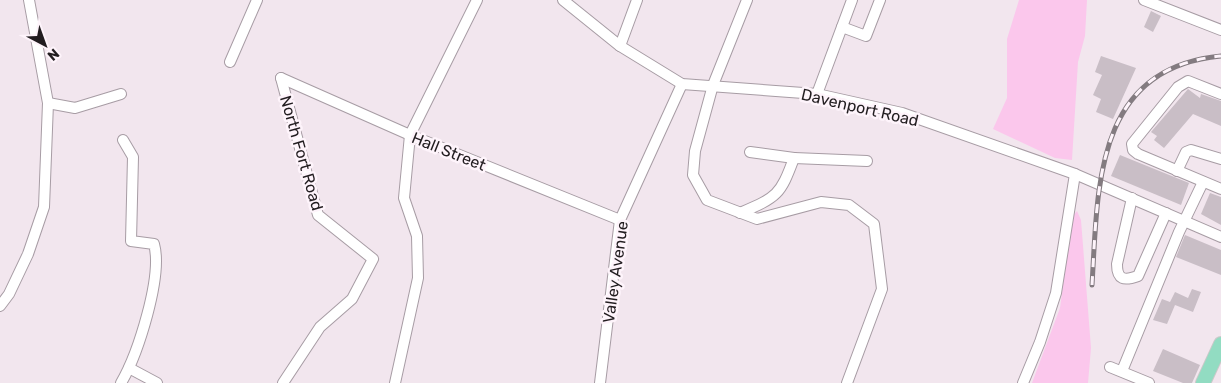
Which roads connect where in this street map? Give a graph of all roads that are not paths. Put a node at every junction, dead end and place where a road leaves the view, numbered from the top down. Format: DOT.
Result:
graph roads {
  1 [pos="29,0"];
  2 [pos="244,0"];
  3 [pos="257,0"];
  4 [pos="478,0"];
  5 [pos="563,0"];
  6 [pos="637,0"];
  7 [pos="747,0"];
  8 [pos="852,0"];
  9 [pos="880,0"];
  10 [pos="1144,0"];
  11 [pos="252,10"];
  12 [pos="842,27"];
  13 [pos="1221,30"];
  14 [pos="620,46"];
  15 [pos="230,62"];
  16 [pos="281,78"];
  17 [pos="682,84"];
  18 [pos="713,85"];
  19 [pos="121,94"];
  20 [pos="817,94"];
  21 [pos="1221,94"];
  22 [pos="48,103"];
  23 [pos="410,136"];
  24 [pos="123,140"];
  25 [pos="750,152"];
  26 [pos="794,158"];
  27 [pos="1221,159"];
  28 [pos="867,162"];
  29 [pos="1177,171"];
  30 [pos="1075,174"];
  31 [pos="1203,182"];
  32 [pos="1221,189"];
  33 [pos="1132,198"];
  34 [pos="740,213"];
  35 [pos="1166,213"];
  36 [pos="620,220"];
  37 [pos="1185,222"];
  38 [pos="1221,237"];
  39 [pos="0,306"];
  40 [pos="1221,344"];
  41 [pos="1110,367"];
  42 [pos="129,368"];
  43 [pos="1122,371"];
  44 [pos="121,383"];
  45 [pos="157,383"];
  46 [pos="283,383"];
  47 [pos="395,383"];
  48 [pos="600,383"];
  49 [pos="847,383"];
  50 [pos="1023,383"];
  51 [pos="1148,383"];
  52 [pos="1203,383"];
  1 -- 22 [label="street"];
  2 -- 11 [label="street"];
  3 -- 11 [label="street"];
  4 -- 23 [label="street"];
  5 -- 14 [label="street, Davenport Road"];
  6 -- 14 [label="street"];
  7 -- 18 [label="street"];
  8 -- 12 [label="street"];
  9 -- 12 [label="street"];
  10 -- 13 [label="street"];
  11 -- 15 [label="street"];
  12 -- 20 [label="street"];
  14 -- 17 [label="street, Davenport Road"];
  16 -- 23 [label="street, Hall Street"];
  16 -- 46 [label="street, North Fort Road"];
  17 -- 18 [label="street, Davenport Road"];
  17 -- 36 [label="street, Valley Avenue"];
  18 -- 20 [label="street, Davenport Road"];
  18 -- 34 [label="street"];
  19 -- 22 [label="street"];
  20 -- 30 [label="street, Davenport Road"];
  21 -- 29 [label="street"];
  22 -- 39 [label="street"];
  23 -- 36 [label="street, Hall Street"];
  23 -- 47 [label="street"];
  24 -- 42 [label="street"];
  25 -- 26 [label="street"];
  26 -- 28 [label="street"];
  26 -- 34 [label="street"];
  27 -- 29 [label="street"];
  29 -- 31 [label="street"];
  30 -- 33 [label="street, Davenport Road"];
  30 -- 50 [label="street"];
  31 -- 32 [label="street"];
  31 -- 37 [label="street"];
  33 -- 35 [label="street, Davenport Road"];
  33 -- 35 [label="street"];
  34 -- 49 [label="street"];
  35 -- 37 [label="street, Davenport Road"];
  36 -- 48 [label="street, Valley Avenue"];
  37 -- 38 [label="street, Davenport Road"];
  37 -- 43 [label="street"];
  40 -- 52 [label="main road"];
  41 -- 43 [label="street"];
  42 -- 44 [label="street"];
  42 -- 45 [label="street"];
  43 -- 51 [label="street"];
}
